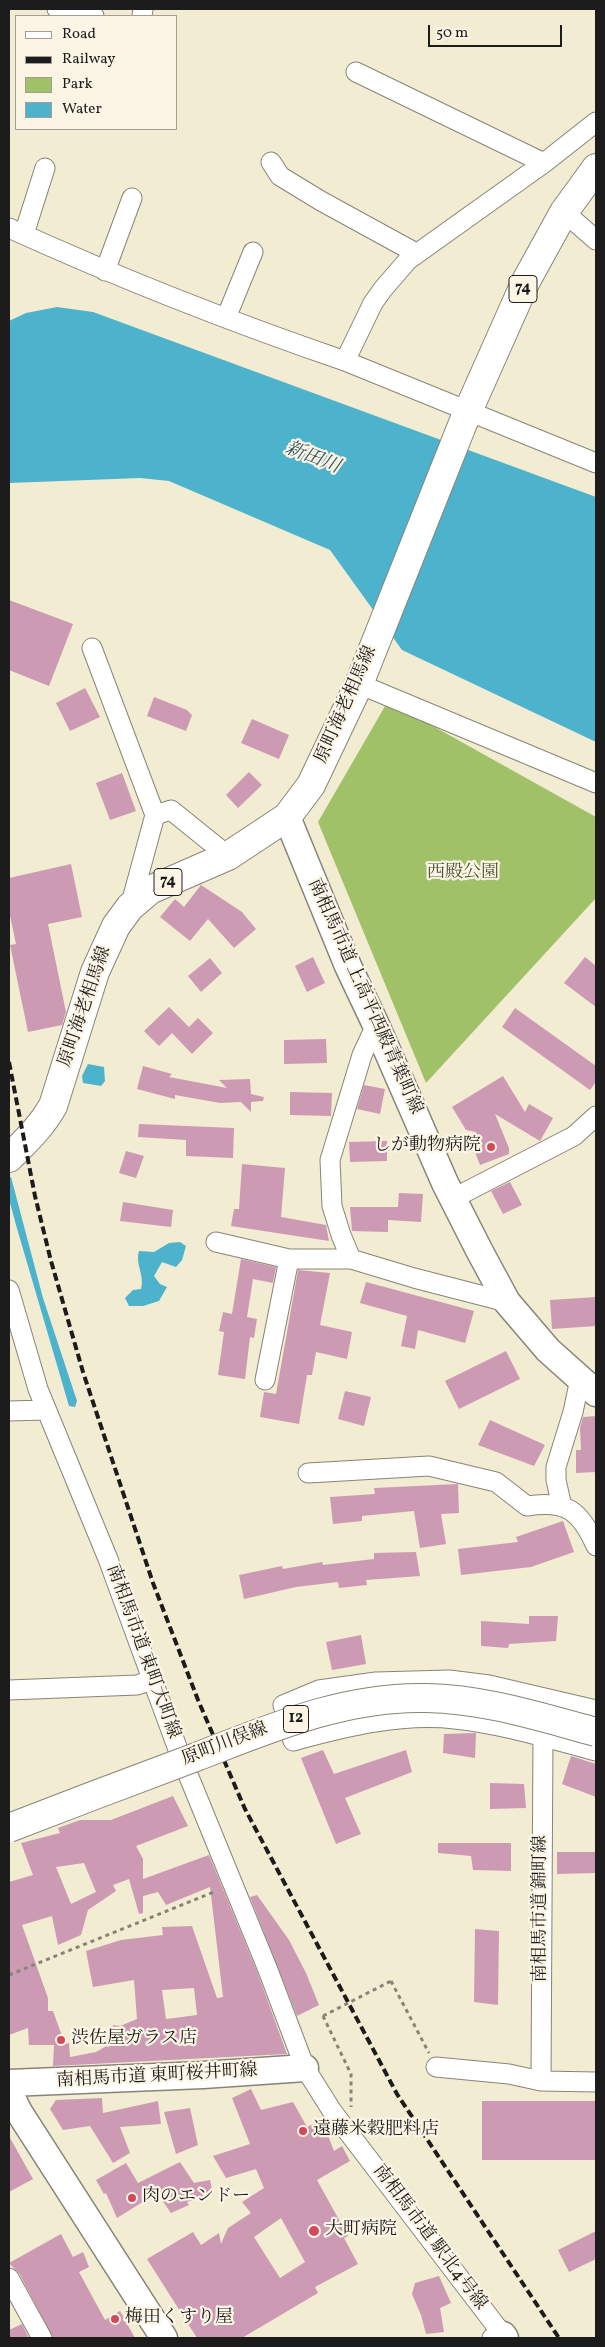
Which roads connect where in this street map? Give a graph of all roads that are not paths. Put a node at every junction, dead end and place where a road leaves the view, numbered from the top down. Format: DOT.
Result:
graph roads {
  1 [pos="57,9"];
  2 [pos="89,15"];
  3 [pos="356,72"];
  4 [pos="596,122"];
  5 [pos="271,162"];
  6 [pos="544,162"];
  7 [pos="45,168"];
  8 [pos="596,168"];
  9 [pos="132,198"];
  10 [pos="564,212"];
  11 [pos="16,231"];
  12 [pos="596,240"];
  13 [pos="253,252"];
  14 [pos="416,253"];
  15 [pos="105,271"];
  16 [pos="226,318"];
  17 [pos="346,361"];
  18 [pos="467,414"];
  19 [pos="596,463"];
  20 [pos="92,648"];
  21 [pos="361,679"];
  22 [pos="596,782"];
  23 [pos="155,815"];
  24 [pos="287,817"];
  25 [pos="228,856"];
  26 [pos="130,907"];
  27 [pos="376,1026"];
  28 [pos="596,1116"];
  29 [pos="9,1158"];
  30 [pos="454,1198"];
  31 [pos="216,1242"];
  32 [pos="289,1259"];
  33 [pos="351,1259"];
  34 [pos="9,1290"];
  35 [pos="507,1302"];
  36 [pos="265,1380"];
  37 [pos="588,1386"];
  38 [pos="46,1410"];
  39 [pos="9,1411"];
  40 [pos="308,1473"];
  41 [pos="562,1507"];
  42 [pos="596,1546"];
  43 [pos="152,1680"];
  44 [pos="9,1690"];
  45 [pos="596,1710"];
  46 [pos="596,1732"];
  47 [pos="543,1737"];
  48 [pos="596,1751"];
  49 [pos="183,1762"];
  50 [pos="9,1820"];
  51 [pos="9,1828"];
  52 [pos="9,1837"];
  53 [pos="436,2067"];
  54 [pos="305,2068"];
  55 [pos="541,2081"];
  56 [pos="596,2082"];
  57 [pos="9,2083"];
  58 [pos="9,2092"];
  59 [pos="9,2278"];
  60 [pos="500,2337"];
  61 [pos="42,2338"];
  62 [pos="164,2338"];
  1 -- 2 [label="street"];
  3 -- 6 [label="street"];
  4 -- 6 [label="street"];
  5 -- 14 [label="street"];
  6 -- 14 [label="street"];
  7 -- 11 [label="street"];
  8 -- 10 [label="main road, 原町海老相馬線 / 74"];
  9 -- 15 [label="street"];
  10 -- 12 [label="street"];
  10 -- 18 [label="main road, 原町海老相馬線 / 74"];
  11 -- 15 [label="street"];
  13 -- 16 [label="street"];
  14 -- 17 [label="street"];
  15 -- 16 [label="street"];
  16 -- 17 [label="street"];
  17 -- 18 [label="street"];
  18 -- 19 [label="street"];
  18 -- 21 [label="main road, 原町海老相馬線 / 74"];
  20 -- 23 [label="street"];
  21 -- 22 [label="street"];
  21 -- 24 [label="main road, 原町海老相馬線 / 74"];
  23 -- 25 [label="street"];
  23 -- 26 [label="street"];
  24 -- 25 [label="main road, 原町海老相馬線 / 74"];
  24 -- 27 [label="street, 南相馬市道 上高平西殿青葉町線"];
  25 -- 26 [label="main road, 原町海老相馬線 / 74"];
  26 -- 29 [label="main road, 原町海老相馬線 / 74"];
  27 -- 30 [label="street, 南相馬市道 上高平西殿青葉町線"];
  27 -- 33 [label="street"];
  28 -- 30 [label="street"];
  30 -- 35 [label="street, 南相馬市道 上高平西殿青葉町線"];
  31 -- 32 [label="street"];
  32 -- 33 [label="street"];
  32 -- 36 [label="street"];
  33 -- 35 [label="street"];
  34 -- 38 [label="street, 南相馬市道 東町大町線"];
  35 -- 37 [label="street, 南相馬市道 上高平西殿青葉町線"];
  37 -- 41 [label="street"];
  38 -- 39 [label="street"];
  38 -- 43 [label="street, 南相馬市道 東町大町線"];
  40 -- 41 [label="street"];
  41 -- 42 [label="street"];
  43 -- 44 [label="street"];
  43 -- 49 [label="street, 南相馬市道 東町大町線"];
  45 -- 47 [label="street"];
  46 -- 51 [label="main road, 原町川俣線 / 12, bridge"];
  47 -- 48 [label="street"];
  47 -- 55 [label="street, 南相馬市道 錦町線"];
  49 -- 50 [label="street"];
  49 -- 52 [label="street"];
  49 -- 54 [label="street, 南相馬市道 東町大町線"];
  53 -- 55 [label="street"];
  54 -- 57 [label="street, 南相馬市道 東町桜井町線"];
  54 -- 60 [label="street, 南相馬市道 駅北4号線"];
  55 -- 56 [label="street"];
  58 -- 62 [label="street"];
  59 -- 61 [label="street"];
}
